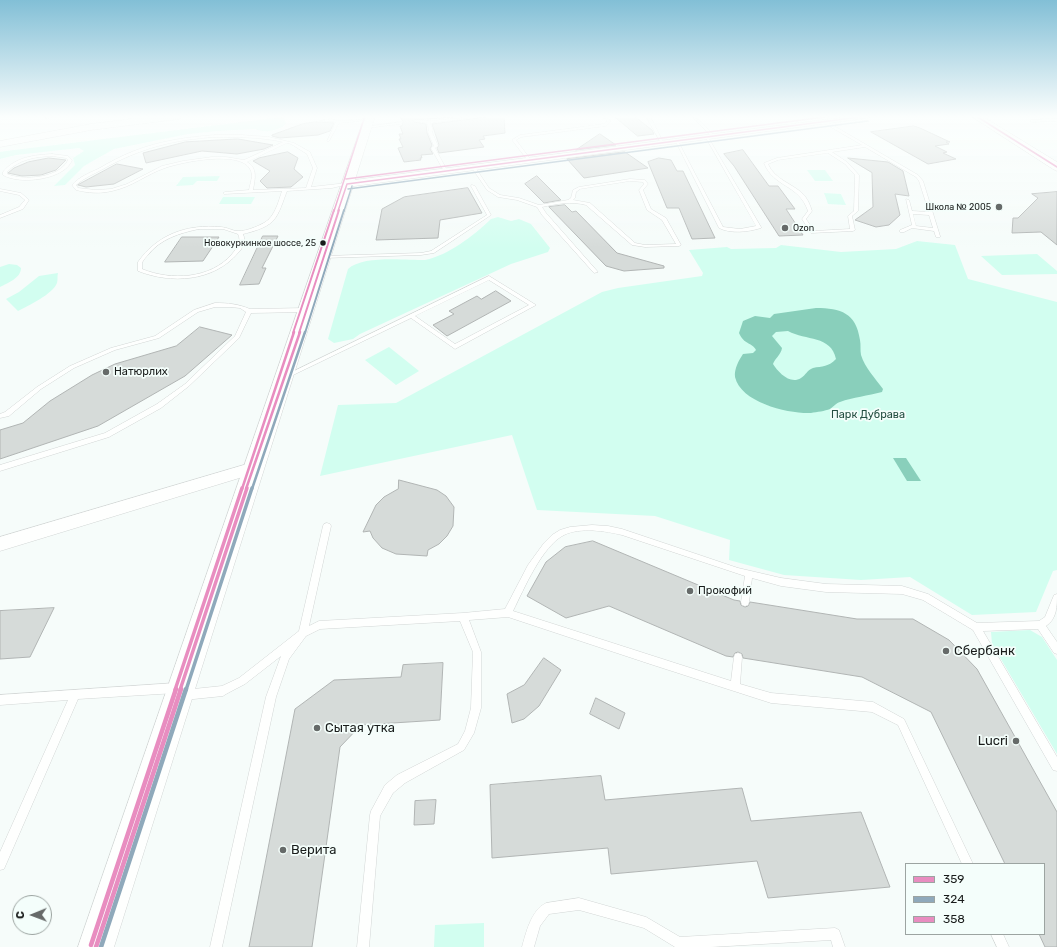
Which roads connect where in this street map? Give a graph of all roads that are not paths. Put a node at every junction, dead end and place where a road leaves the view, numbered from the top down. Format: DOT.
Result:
graph roads {
  1 [pos="22,160"];
  2 [pos="70,160"];
  3 [pos="116,160"];
  4 [pos="194,160"];
  5 [pos="241,160"];
  6 [pos="313,160"];
  7 [pos="355,160"];
  8 [pos="440,160"];
  9 [pos="536,160"];
  10 [pos="686,160"];
  11 [pos="722,160"];
  12 [pos="774,160"];
  13 [pos="841,160"];
  14 [pos="890,160"];
  15 [pos="245,161"];
  16 [pos="530,161"];
  17 [pos="8,168"];
  18 [pos="474,168"];
  19 [pos="0,169"];
  20 [pos="446,172"];
  21 [pos="347,184"];
  22 [pos="473,186"];
  23 [pos="308,189"];
  24 [pos="0,190"];
  25 [pos="285,190"];
  26 [pos="251,191"];
  27 [pos="494,193"];
  28 [pos="225,194"];
  29 [pos="479,195"];
  30 [pos="907,200"];
  31 [pos="569,201"];
  32 [pos="539,206"];
  33 [pos="910,212"];
  34 [pos="931,214"];
  35 [pos="0,217"];
  36 [pos="912,227"];
  37 [pos="936,230"];
  38 [pos="902,231"];
  39 [pos="240,233"];
  40 [pos="938,236"];
  41 [pos="323,257"];
  42 [pos="596,272"];
  43 [pos="306,310"];
  44 [pos="249,311"];
  45 [pos="412,316"];
  46 [pos="285,377"];
  47 [pos="0,416"];
  48 [pos="0,468"];
  49 [pos="254,468"];
  50 [pos="327,526"];
  51 [pos="0,544"];
  52 [pos="749,574"];
  53 [pos="1057,598"];
  54 [pos="745,602"];
  55 [pos="508,613"];
  56 [pos="463,617"];
  57 [pos="1040,625"];
  58 [pos="976,627"];
  59 [pos="303,633"];
  60 [pos="1057,650"];
  61 [pos="738,657"];
  62 [pos="734,686"];
  63 [pos="180,692"];
  64 [pos="75,695"];
  65 [pos="0,700"];
  66 [pos="1057,766"];
  67 [pos="968,863"];
  68 [pos="0,865"];
  69 [pos="997,935"];
  70 [pos="680,945"];
  71 [pos="96,947"];
  72 [pos="216,947"];
  73 [pos="363,947"];
  74 [pos="528,947"];
  75 [pos="839,947"];
  76 [pos="1003,947"];
  1 -- 17 [label="lane"];
  2 -- 17 [label="lane"];
  3 -- 4 [label="lane"];
  5 -- 15 [label="lane"];
  6 -- 23 [label="lane"];
  7 -- 21 [label="street"];
  8 -- 20 [label="lane"];
  9 -- 16 [label="street"];
  10 -- 11 [label="lane"];
  12 -- 13 [label="lane"];
  14 -- 34 [label="lane"];
  15 -- 26 [label="lane"];
  16 -- 18 [label="street"];
  17 -- 19 [label="lane"];
  18 -- 20 [label="street"];
  18 -- 27 [label="lane"];
  20 -- 21 [label="street"];
  21 -- 23 [label="lane"];
  21 -- 41 [label="street"];
  22 -- 29 [label="lane"];
  23 -- 25 [label="lane"];
  24 -- 35 [label="lane"];
  25 -- 26 [label="lane"];
  25 -- 39 [label="lane"];
  26 -- 28 [label="lane"];
  27 -- 29 [label="lane"];
  27 -- 32 [label="lane"];
  29 -- 41 [label="lane"];
  30 -- 33 [label="lane"];
  31 -- 31 [label="lane"];
  31 -- 32 [label="lane"];
  32 -- 42 [label="lane"];
  33 -- 34 [label="lane"];
  33 -- 36 [label="lane"];
  34 -- 37 [label="lane"];
  36 -- 37 [label="lane"];
  36 -- 38 [label="lane"];
  37 -- 40 [label="lane"];
  39 -- 39 [label="lane"];
  41 -- 43 [label="street"];
  43 -- 44 [label="lane"];
  43 -- 46 [label="street"];
  44 -- 47 [label="lane"];
  44 -- 48 [label="lane"];
  45 -- 45 [label="lane"];
  45 -- 46 [label="lane"];
  46 -- 49 [label="street"];
  49 -- 51 [label="street"];
  49 -- 63 [label="street"];
  50 -- 59 [label="lane"];
  52 -- 54 [label="lane"];
  52 -- 55 [label="lane"];
  52 -- 58 [label="lane"];
  53 -- 57 [label="lane"];
  55 -- 56 [label="lane"];
  55 -- 62 [label="lane"];
  56 -- 59 [label="lane"];
  56 -- 73 [label="lane"];
  57 -- 58 [label="lane"];
  57 -- 60 [label="lane"];
  58 -- 66 [label="lane"];
  59 -- 63 [label="lane"];
  59 -- 72 [label="lane"];
  61 -- 62 [label="lane"];
  62 -- 67 [label="lane"];
  63 -- 64 [label="lane"];
  63 -- 71 [label="street"];
  64 -- 65 [label="lane"];
  64 -- 68 [label="lane"];
  69 -- 76 [label="lane"];
  70 -- 74 [label="lane"];
  70 -- 75 [label="lane"];
}
